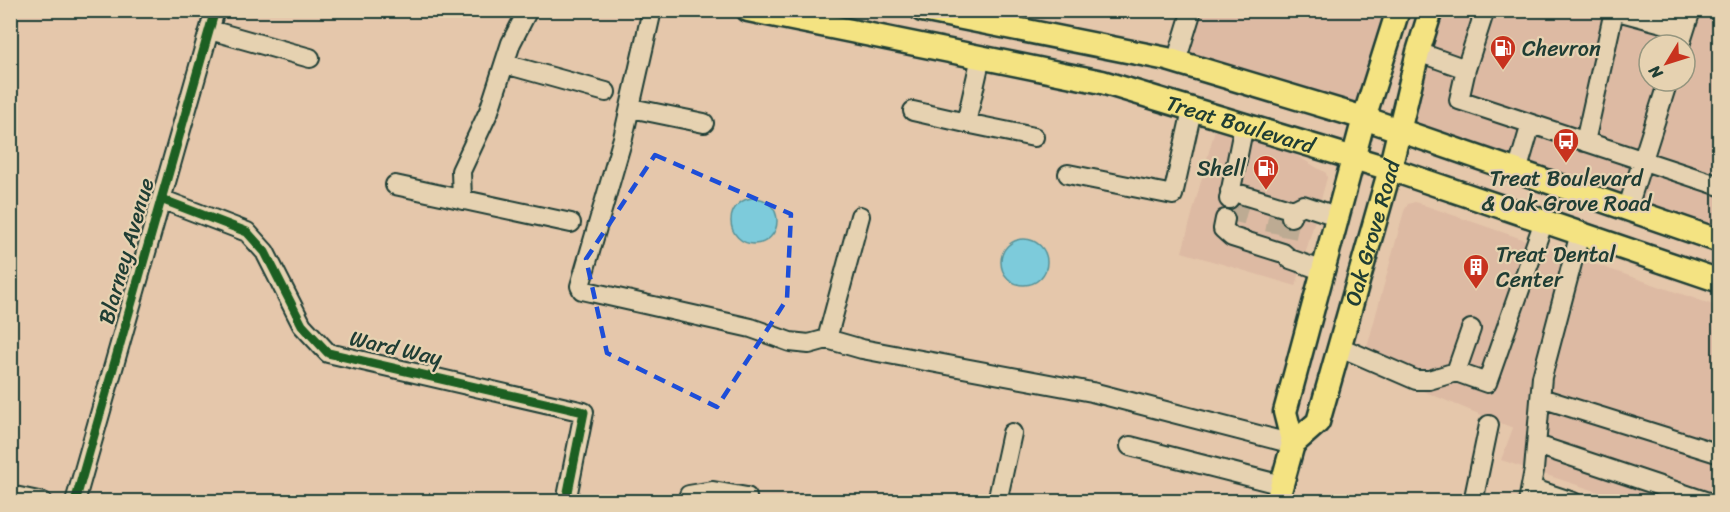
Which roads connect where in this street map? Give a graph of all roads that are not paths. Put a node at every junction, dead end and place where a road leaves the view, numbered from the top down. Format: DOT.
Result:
graph roads {
  1 [pos="215,10"];
  2 [pos="528,10"];
  3 [pos="652,10"];
  4 [pos="748,10"];
  5 [pos="922,10"];
  6 [pos="1192,10"];
  7 [pos="1398,10"];
  8 [pos="1431,10"];
  9 [pos="1485,10"];
  10 [pos="1614,10"];
  11 [pos="1691,10"];
  12 [pos="210,30"];
  13 [pos="1672,33"];
  14 [pos="1683,33"];
  15 [pos="1418,52"];
  16 [pos="981,57"];
  17 [pos="310,58"];
  18 [pos="1176,62"];
  19 [pos="504,64"];
  20 [pos="1466,69"];
  21 [pos="606,92"];
  22 [pos="1664,93"];
  23 [pos="631,108"];
  24 [pos="1192,110"];
  25 [pos="913,111"];
  26 [pos="1364,118"];
  27 [pos="704,123"];
  28 [pos="966,123"];
  29 [pos="1531,124"];
  30 [pos="1244,125"];
  31 [pos="1398,130"];
  32 [pos="1034,137"];
  33 [pos="1585,142"];
  34 [pos="1355,159"];
  35 [pos="1642,161"];
  36 [pos="1390,169"];
  37 [pos="1517,172"];
  38 [pos="1068,174"];
  39 [pos="395,185"];
  40 [pos="1719,186"];
  41 [pos="161,199"];
  42 [pos="462,200"];
  43 [pos="1627,210"];
  44 [pos="860,216"];
  45 [pos="1339,217"];
  46 [pos="1544,221"];
  47 [pos="571,223"];
  48 [pos="1231,226"];
  49 [pos="1580,233"];
  50 [pos="1719,241"];
  51 [pos="1324,271"];
  52 [pos="1719,281"];
  53 [pos="1471,329"];
  54 [pos="827,339"];
  55 [pos="1340,347"];
  56 [pos="1456,372"];
  57 [pos="1541,398"];
  58 [pos="1489,425"];
  59 [pos="1012,433"];
  60 [pos="1293,444"];
  61 [pos="1537,445"];
  62 [pos="1130,446"];
  63 [pos="1719,454"];
  64 [pos="1279,493"];
  65 [pos="10,495"];
  66 [pos="1530,495"];
  67 [pos="747,497"];
  68 [pos="43,501"];
  69 [pos="75,501"];
  70 [pos="566,501"];
  71 [pos="687,501"];
  72 [pos="997,501"];
  73 [pos="1473,501"];
  74 [pos="1572,501"];
  75 [pos="1708,501"];
  1 -- 12 [label="street, Blarney Avenue"];
  2 -- 19 [label="street"];
  3 -- 23 [label="street"];
  4 -- 16 [label="main road, Treat Boulevard"];
  5 -- 18 [label="main road, Treat Boulevard"];
  6 -- 18 [label="street"];
  7 -- 26 [label="main road, Oak Grove Road"];
  8 -- 15 [label="main road, Oak Grove Road"];
  9 -- 20 [label="street"];
  10 -- 13 [label="street"];
  10 -- 33 [label="street"];
  11 -- 14 [label="street"];
  12 -- 17 [label="street"];
  12 -- 41 [label="street, Blarney Avenue"];
  15 -- 20 [label="street"];
  15 -- 31 [label="main road, Oak Grove Road"];
  16 -- 24 [label="main road, Treat Boulevard"];
  16 -- 28 [label="street"];
  18 -- 26 [label="main road, Treat Boulevard"];
  19 -- 21 [label="street"];
  19 -- 42 [label="street"];
  20 -- 29 [label="street"];
  22 -- 35 [label="street"];
  23 -- 27 [label="street"];
  23 -- 54 [label="street"];
  24 -- 30 [label="main road, Treat Boulevard"];
  24 -- 38 [label="street"];
  25 -- 28 [label="street"];
  26 -- 31 [label="main road, Treat Boulevard"];
  26 -- 34 [label="main road, Oak Grove Road"];
  28 -- 32 [label="street"];
  29 -- 33 [label="street"];
  29 -- 37 [label="street"];
  30 -- 34 [label="main road, Treat Boulevard"];
  30 -- 45 [label="street"];
  31 -- 36 [label="main road, Oak Grove Road"];
  31 -- 37 [label="main road, Treat Boulevard"];
  33 -- 35 [label="street"];
  34 -- 36 [label="main road, Treat Boulevard"];
  34 -- 45 [label="main road, Oak Grove Road"];
  35 -- 40 [label="street"];
  35 -- 43 [label="street"];
  36 -- 46 [label="main road, Treat Boulevard"];
  36 -- 55 [label="main road, Oak Grove Road"];
  37 -- 43 [label="main road, Treat Boulevard"];
  39 -- 42 [label="street"];
  41 -- 69 [label="street, Blarney Avenue"];
  41 -- 70 [label="street, Ward Way"];
  42 -- 47 [label="street"];
  43 -- 50 [label="main road, Treat Boulevard"];
  44 -- 54 [label="street"];
  45 -- 51 [label="main road, Oak Grove Road"];
  46 -- 49 [label="main road, Treat Boulevard"];
  46 -- 56 [label="street"];
  48 -- 51 [label="street"];
  49 -- 52 [label="main road, Treat Boulevard"];
  49 -- 57 [label="street"];
  51 -- 60 [label="main road, Oak Grove Road"];
  53 -- 56 [label="street"];
  54 -- 60 [label="street"];
  55 -- 56 [label="street"];
  55 -- 60 [label="main road, Oak Grove Road"];
  57 -- 61 [label="street"];
  57 -- 63 [label="street"];
  58 -- 73 [label="street"];
  59 -- 72 [label="street"];
  60 -- 64 [label="main road, Oak Grove Road"];
  61 -- 66 [label="street"];
  61 -- 75 [label="street"];
  62 -- 64 [label="street"];
  65 -- 68 [label="street"];
  66 -- 74 [label="street"];
  67 -- 71 [label="street"];
}
